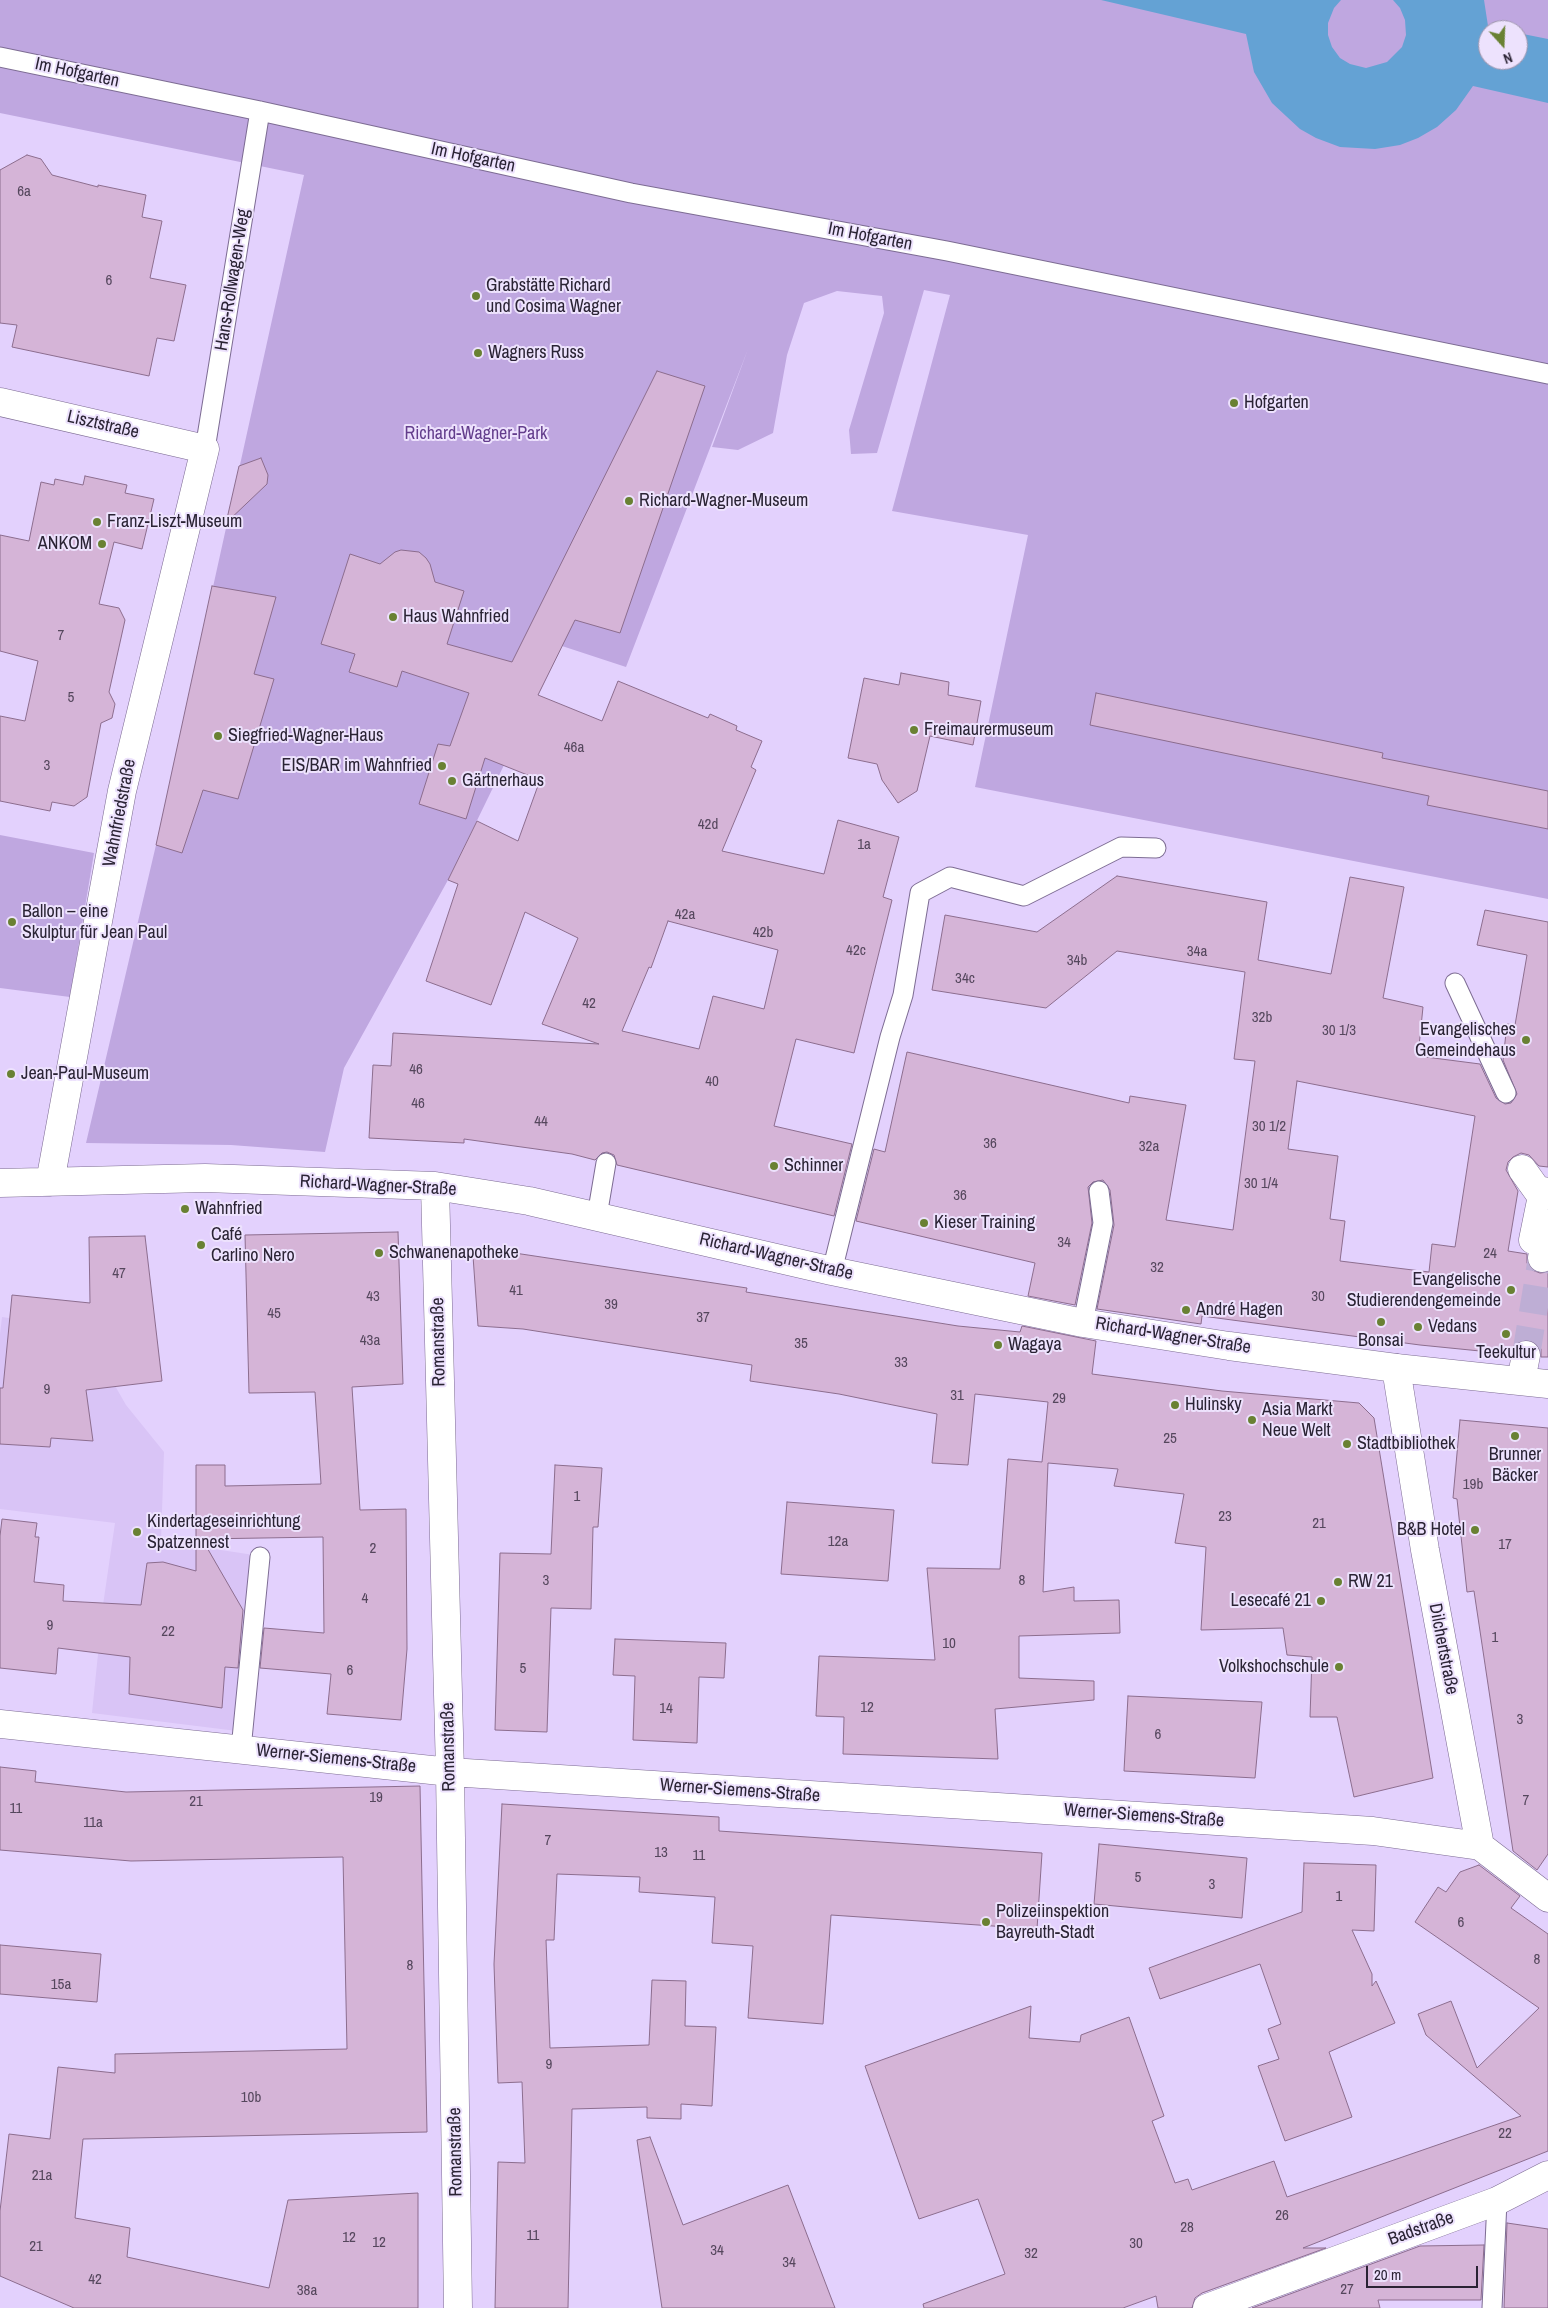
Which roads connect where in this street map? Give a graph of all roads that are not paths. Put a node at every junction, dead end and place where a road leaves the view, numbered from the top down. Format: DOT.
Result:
graph roads {
  1 [pos="0,57"];
  2 [pos="260,111"];
  3 [pos="1548,374"];
  4 [pos="0,402"];
  5 [pos="205,449"];
  6 [pos="1156,848"];
  7 [pos="1455,983"];
  8 [pos="1506,1093"];
  9 [pos="606,1162"];
  10 [pos="1522,1168"];
  11 [pos="50,1182"];
  12 [pos="0,1183"];
  13 [pos="435,1186"];
  14 [pos="1099,1191"];
  15 [pos="1545,1195"];
  16 [pos="597,1216"];
  17 [pos="1530,1245"];
  18 [pos="832,1271"];
  19 [pos="1083,1323"];
  20 [pos="1396,1368"];
  21 [pos="1548,1384"];
  22 [pos="260,1557"];
  23 [pos="0,1724"];
  24 [pos="241,1748"];
  25 [pos="450,1772"];
  26 [pos="1480,1846"];
  27 [pos="1548,1898"];
  28 [pos="1548,2175"];
  29 [pos="1497,2201"];
  30 [pos="458,2308"];
  31 [pos="1207,2308"];
  32 [pos="1492,2308"];
  1 -- 2 [label="lane, Im Hofgarten"];
  2 -- 3 [label="lane, Im Hofgarten"];
  2 -- 5 [label="lane, Hans-Rollwagen-Weg"];
  4 -- 5 [label="street, Lisztstraße"];
  5 -- 11 [label="street, Wahnfriedstraße"];
  6 -- 18 [label="lane"];
  7 -- 8 [label="lane"];
  9 -- 16 [label="lane"];
  10 -- 15 [label="street"];
  11 -- 12 [label="street, Richard-Wagner-Straße"];
  11 -- 13 [label="street, Richard-Wagner-Straße"];
  13 -- 16 [label="street, Richard-Wagner-Straße"];
  13 -- 25 [label="street, Romanstraße"];
  14 -- 19 [label="lane"];
  15 -- 17 [label="street"];
  16 -- 18 [label="street, Richard-Wagner-Straße"];
  18 -- 19 [label="street, Richard-Wagner-Straße"];
  19 -- 20 [label="street, Richard-Wagner-Straße"];
  20 -- 21 [label="street, Richard-Wagner-Straße"];
  20 -- 26 [label="street, Dilchertstraße"];
  22 -- 24 [label="lane"];
  23 -- 24 [label="street, Werner-Siemens-Straße"];
  24 -- 25 [label="street, Werner-Siemens-Straße"];
  25 -- 26 [label="street, Werner-Siemens-Straße"];
  25 -- 30 [label="street, Romanstraße"];
  26 -- 27 [label="street"];
  28 -- 29 [label="street, Badstraße"];
  29 -- 31 [label="street, Badstraße"];
  29 -- 32 [label="lane"];
}
